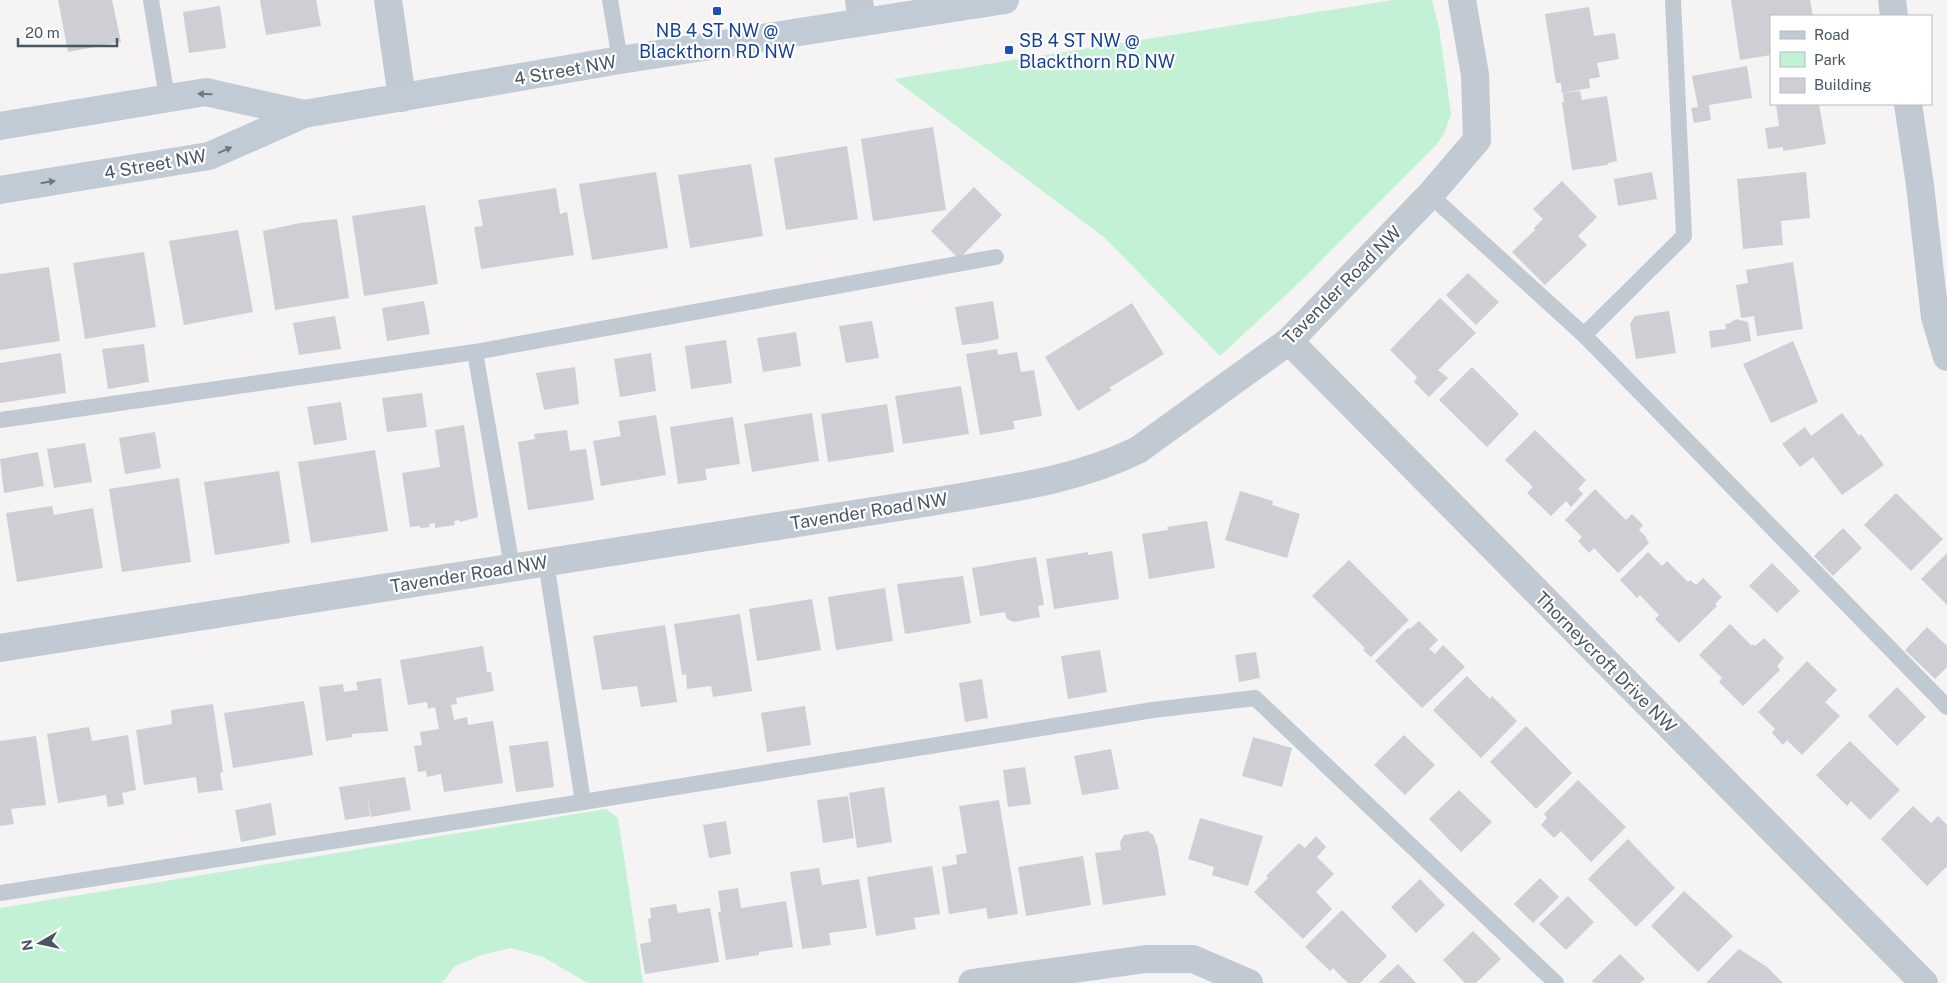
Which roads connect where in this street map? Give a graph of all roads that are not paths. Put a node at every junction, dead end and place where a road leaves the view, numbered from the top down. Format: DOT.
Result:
graph roads {
  1 [pos="151,0"];
  2 [pos="388,0"];
  3 [pos="610,0"];
  4 [pos="1005,0"];
  5 [pos="1462,0"];
  6 [pos="1673,0"];
  7 [pos="1892,0"];
  8 [pos="861,11"];
  9 [pos="1894,15"];
  10 [pos="620,60"];
  11 [pos="167,98"];
  12 [pos="402,98"];
  13 [pos="1908,105"];
  14 [pos="304,114"];
  15 [pos="0,126"];
  16 [pos="0,190"];
  17 [pos="1430,195"];
  18 [pos="996,257"];
  19 [pos="1584,335"];
  20 [pos="1289,341"];
  21 [pos="475,352"];
  22 [pos="1947,357"];
  23 [pos="0,420"];
  24 [pos="546,562"];
  25 [pos="512,567"];
  26 [pos="0,648"];
  27 [pos="1947,707"];
  28 [pos="583,802"];
  29 [pos="0,893"];
  30 [pos="972,983"];
  31 [pos="1249,983"];
  32 [pos="1556,983"];
  33 [pos="1924,983"];
  1 -- 11 [label="lane"];
  2 -- 12 [label="street"];
  3 -- 10 [label="lane"];
  4 -- 8 [label="main road, 4 Street NW"];
  5 -- 17 [label="street, Tavender Road NW"];
  6 -- 19 [label="lane"];
  7 -- 9 [label="street"];
  8 -- 10 [label="main road, 4 Street NW"];
  10 -- 12 [label="main road, 4 Street NW"];
  14 -- 11 [label="main road, 4 Street NW, one-way"];
  11 -- 15 [label="main road, 4 Street NW"];
  12 -- 14 [label="main road, 4 Street NW"];
  13 -- 22 [label="street"];
  16 -- 14 [label="main road, 4 Street NW, one-way"];
  17 -- 19 [label="lane"];
  17 -- 20 [label="street, Tavender Road NW"];
  18 -- 21 [label="lane"];
  19 -- 27 [label="lane"];
  20 -- 24 [label="street, Tavender Road NW"];
  20 -- 33 [label="street, Thorneycroft Drive NW"];
  21 -- 23 [label="lane"];
  21 -- 25 [label="lane"];
  24 -- 25 [label="street, Tavender Road NW"];
  24 -- 28 [label="lane"];
  25 -- 26 [label="street, Tavender Road NW"];
  28 -- 29 [label="lane"];
  28 -- 32 [label="lane"];
  30 -- 31 [label="street"];
}
